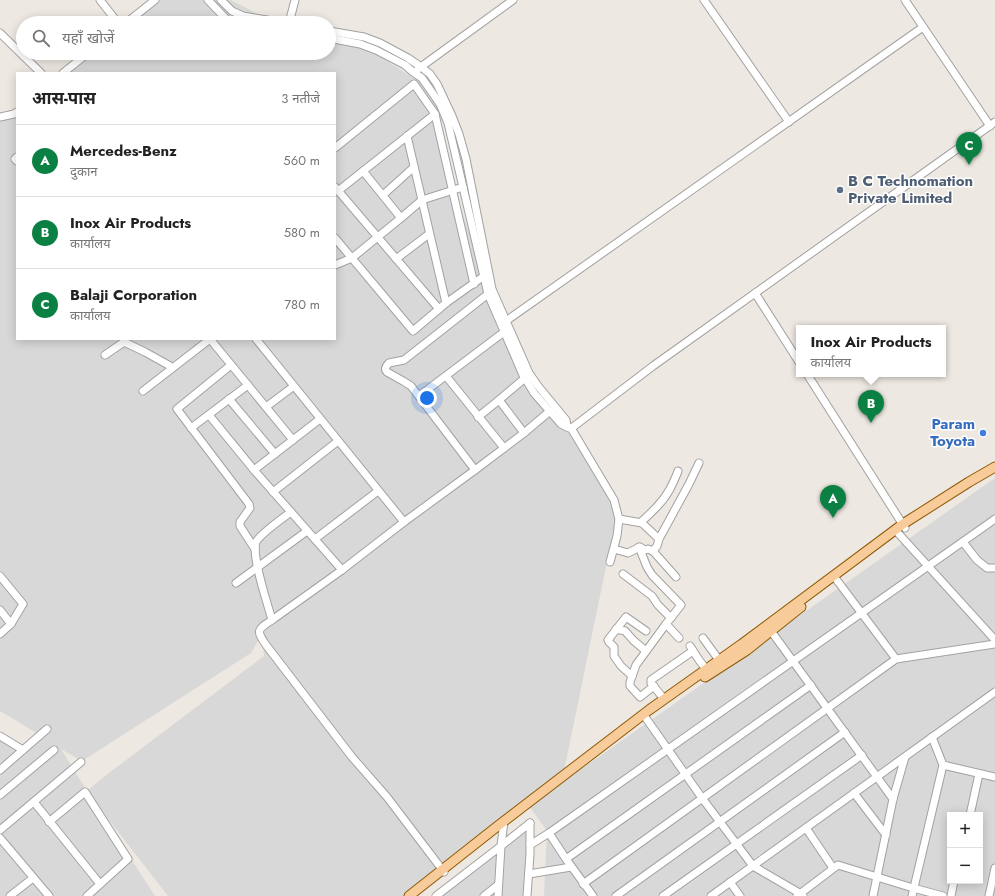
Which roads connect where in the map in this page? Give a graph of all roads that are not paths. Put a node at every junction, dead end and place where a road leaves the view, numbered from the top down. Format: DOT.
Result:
graph roads {
  1 [pos="100,0"];
  2 [pos="155,0"];
  3 [pos="208,0"];
  4 [pos="221,0"];
  5 [pos="295,0"];
  6 [pos="513,0"];
  7 [pos="704,0"];
  8 [pos="905,0"];
  9 [pos="113,16"];
  10 [pos="135,16"];
  11 [pos="223,16"];
  12 [pos="243,16"];
  13 [pos="291,16"];
  14 [pos="923,27"];
  15 [pos="336,32"];
  16 [pos="0,33"];
  17 [pos="336,39"];
  18 [pos="16,49"];
  19 [pos="28,60"];
  20 [pos="80,60"];
  21 [pos="421,66"];
  22 [pos="40,72"];
  23 [pos="65,72"];
  24 [pos="413,72"];
  25 [pos="16,113"];
  26 [pos="435,114"];
  27 [pos="1,116"];
  28 [pos="789,122"];
  29 [pos="993,124"];
  30 [pos="407,136"];
  31 [pos="336,147"];
  32 [pos="414,168"];
  33 [pos="363,171"];
  34 [pos="463,187"];
  35 [pos="337,189"];
  36 [pos="452,190"];
  37 [pos="383,195"];
  38 [pos="422,200"];
  39 [pos="401,218"];
  40 [pos="430,234"];
  41 [pos="377,237"];
  42 [pos="336,239"];
  43 [pos="352,258"];
  44 [pos="396,259"];
  45 [pos="336,265"];
  46 [pos="484,276"];
  47 [pos="474,284"];
  48 [pos="755,293"];
  49 [pos="488,294"];
  50 [pos="446,303"];
  51 [pos="438,309"];
  52 [pos="506,321"];
  53 [pos="504,332"];
  54 [pos="209,340"];
  55 [pos="211,340"];
  56 [pos="257,340"];
  57 [pos="105,355"];
  58 [pos="796,357"];
  59 [pos="231,365"];
  60 [pos="172,367"];
  61 [pos="446,376"];
  62 [pos="809,377"];
  63 [pos="525,378"];
  64 [pos="248,385"];
  65 [pos="294,386"];
  66 [pos="143,391"];
  67 [pos="419,396"];
  68 [pos="229,399"];
  69 [pos="499,400"];
  70 [pos="266,407"];
  71 [pos="550,411"];
  72 [pos="209,414"];
  73 [pos="478,416"];
  74 [pos="320,419"];
  75 [pos="569,427"];
  76 [pos="192,428"];
  77 [pos="524,433"];
  78 [pos="293,440"];
  79 [pos="338,441"];
  80 [pos="504,448"];
  81 [pos="275,454"];
  82 [pos="699,463"];
  83 [pos="995,467"];
  84 [pos="254,470"];
  85 [pos="475,470"];
  86 [pos="995,470"];
  87 [pos="678,472"];
  88 [pos="378,491"];
  89 [pos="273,492"];
  90 [pos="291,512"];
  91 [pos="619,519"];
  92 [pos="995,520"];
  93 [pos="404,522"];
  94 [pos="641,522"];
  95 [pos="902,528"];
  96 [pos="307,531"];
  97 [pos="315,539"];
  98 [pos="659,539"];
  99 [pos="963,542"];
  100 [pos="639,548"];
  101 [pos="255,549"];
  102 [pos="614,549"];
  103 [pos="653,551"];
  104 [pos="610,562"];
  105 [pos="928,566"];
  106 [pos="257,567"];
  107 [pos="995,568"];
  108 [pos="342,570"];
  109 [pos="623,574"];
  110 [pos="0,576"];
  111 [pos="676,577"];
  112 [pos="836,579"];
  113 [pos="236,583"];
  114 [pos="0,610"];
  115 [pos="862,613"];
  116 [pos="671,618"];
  117 [pos="272,620"];
  118 [pos="11,624"];
  119 [pos="666,624"];
  120 [pos="616,629"];
  121 [pos="771,631"];
  122 [pos="646,632"];
  123 [pos="0,634"];
  124 [pos="679,638"];
  125 [pos="703,638"];
  126 [pos="995,640"];
  127 [pos="995,644"];
  128 [pos="646,651"];
  129 [pos="896,659"];
  130 [pos="719,660"];
  131 [pos="793,661"];
  132 [pos="706,669"];
  133 [pos="632,676"];
  134 [pos="811,685"];
  135 [pos="654,686"];
  136 [pos="995,692"];
  137 [pos="664,699"];
  138 [pos="828,708"];
  139 [pos="644,715"];
  140 [pos="47,729"];
  141 [pos="845,732"];
  142 [pos="0,736"];
  143 [pos="932,737"];
  144 [pos="668,749"];
  145 [pos="23,750"];
  146 [pos="54,750"];
  147 [pos="862,755"];
  148 [pos="905,756"];
  149 [pos="82,762"];
  150 [pos="942,765"];
  151 [pos="0,770"];
  152 [pos="686,774"];
  153 [pos="979,774"];
  154 [pos="877,776"];
  155 [pos="995,777"];
  156 [pos="854,793"];
  157 [pos="0,795"];
  158 [pos="702,798"];
  159 [pos="893,800"];
  160 [pos="34,802"];
  161 [pos="971,812"];
  162 [pos="49,822"];
  163 [pos="721,822"];
  164 [pos="504,824"];
  165 [pos="806,828"];
  166 [pos="0,830"];
  167 [pos="549,833"];
  168 [pos="886,835"];
  169 [pos="0,838"];
  170 [pos="737,844"];
  171 [pos="530,845"];
  172 [pos="501,846"];
  173 [pos="566,859"];
  174 [pos="753,866"];
  175 [pos="571,867"];
  176 [pos="833,868"];
  177 [pos="995,868"];
  178 [pos="443,871"];
  179 [pos="528,874"];
  180 [pos="877,877"];
  181 [pos="33,878"];
  182 [pos="730,882"];
  183 [pos="100,884"];
  184 [pos="583,884"];
  185 [pos="953,884"];
  186 [pos="498,885"];
  187 [pos="913,888"];
  188 [pos="800,895"];
  189 [pos="10,896"];
  190 [pos="49,896"];
  191 [pos="88,896"];
  192 [pos="409,896"];
  193 [pos="414,896"];
  194 [pos="436,896"];
  195 [pos="484,896"];
  196 [pos="498,896"];
  197 [pos="527,896"];
  198 [pos="593,896"];
  199 [pos="616,896"];
  200 [pos="664,896"];
  201 [pos="711,896"];
  202 [pos="740,896"];
  203 [pos="873,896"];
  204 [pos="912,896"];
  205 [pos="943,896"];
  206 [pos="951,896"];
  207 [pos="988,896"];
  1 -- 9 [label="street"];
  2 -- 10 [label="street"];
  3 -- 11 [label="street"];
  4 -- 12 [label="street"];
  5 -- 13 [label="street"];
  6 -- 21 [label="street"];
  7 -- 28 [label="street"];
  8 -- 14 [label="street"];
  14 -- 28 [label="street"];
  14 -- 29 [label="street"];
  15 -- 21 [label="street"];
  16 -- 18 [label="street"];
  17 -- 24 [label="street"];
  19 -- 22 [label="street"];
  20 -- 23 [label="street"];
  21 -- 24 [label="street"];
  21 -- 52 [label="street"];
  24 -- 34 [label="street"];
  25 -- 27 [label="street"];
  26 -- 30 [label="street"];
  26 -- 31 [label="street"];
  26 -- 36 [label="street"];
  28 -- 52 [label="street"];
  29 -- 48 [label="street"];
  30 -- 32 [label="street"];
  30 -- 33 [label="street"];
  32 -- 37 [label="street"];
  32 -- 38 [label="street"];
  33 -- 35 [label="street"];
  33 -- 37 [label="street"];
  34 -- 36 [label="street"];
  34 -- 46 [label="street"];
  35 -- 41 [label="street"];
  36 -- 38 [label="street"];
  36 -- 47 [label="street"];
  37 -- 39 [label="street"];
  38 -- 39 [label="street"];
  38 -- 40 [label="street"];
  39 -- 41 [label="street"];
  40 -- 44 [label="street"];
  40 -- 50 [label="street"];
  41 -- 43 [label="street"];
  41 -- 44 [label="street"];
  42 -- 43 [label="street"];
  43 -- 45 [label="street"];
  43 -- 51 [label="street"];
  44 -- 51 [label="street"];
  46 -- 47 [label="street"];
  46 -- 49 [label="street"];
  47 -- 50 [label="street"];
  48 -- 58 [label="street"];
  48 -- 75 [label="street"];
  49 -- 53 [label="street"];
  49 -- 67 [label="street"];
  50 -- 51 [label="street"];
  52 -- 75 [label="street"];
  53 -- 61 [label="street"];
  53 -- 63 [label="street"];
  54 -- 60 [label="street"];
  55 -- 59 [label="street"];
  56 -- 65 [label="street"];
  57 -- 60 [label="street"];
  59 -- 64 [label="street"];
  59 -- 76 [label="street"];
  60 -- 66 [label="street"];
  61 -- 67 [label="street"];
  61 -- 73 [label="street"];
  62 -- 95 [label="street"];
  63 -- 69 [label="street"];
  63 -- 71 [label="street"];
  64 -- 68 [label="street"];
  64 -- 70 [label="street"];
  65 -- 70 [label="street"];
  65 -- 74 [label="street"];
  67 -- 85 [label="street"];
  68 -- 72 [label="street"];
  68 -- 81 [label="street"];
  69 -- 73 [label="street"];
  69 -- 77 [label="street"];
  70 -- 78 [label="street"];
  71 -- 75 [label="street"];
  71 -- 77 [label="street"];
  72 -- 76 [label="street"];
  72 -- 84 [label="street"];
  73 -- 80 [label="street"];
  74 -- 78 [label="street"];
  74 -- 79 [label="street"];
  75 -- 91 [label="street"];
  76 -- 101 [label="street"];
  77 -- 80 [label="street"];
  78 -- 81 [label="street"];
  79 -- 88 [label="street"];
  79 -- 89 [label="street"];
  80 -- 85 [label="street"];
  81 -- 84 [label="street"];
  82 -- 98 [label="street"];
  83 -- 95 [label="main road"];
  84 -- 89 [label="street"];
  85 -- 93 [label="street"];
  86 -- 95 [label="main road"];
  87 -- 94 [label="street"];
  88 -- 93 [label="street"];
  88 -- 97 [label="street"];
  89 -- 90 [label="street"];
  90 -- 96 [label="street"];
  90 -- 101 [label="street"];
  91 -- 94 [label="street"];
  91 -- 102 [label="street"];
  92 -- 99 [label="street"];
  93 -- 108 [label="street"];
  94 -- 98 [label="street"];
  95 -- 105 [label="street"];
  95 -- 112 [label="main road"];
  95 -- 130 [label="main road"];
  96 -- 97 [label="street"];
  96 -- 106 [label="street"];
  97 -- 108 [label="street"];
  98 -- 103 [label="street"];
  99 -- 105 [label="street"];
  99 -- 107 [label="street"];
  100 -- 102 [label="street"];
  100 -- 103 [label="street"];
  100 -- 116 [label="street"];
  101 -- 106 [label="street"];
  102 -- 104 [label="street"];
  103 -- 111 [label="street"];
  105 -- 115 [label="street"];
  105 -- 126 [label="street"];
  106 -- 113 [label="street"];
  106 -- 117 [label="street"];
  108 -- 117 [label="street"];
  109 -- 116 [label="street"];
  110 -- 118 [label="street"];
  112 -- 115 [label="street"];
  112 -- 121 [label="main road"];
  114 -- 118 [label="street"];
  115 -- 129 [label="street"];
  115 -- 131 [label="street"];
  116 -- 119 [label="street"];
  117 -- 178 [label="street"];
  118 -- 123 [label="street"];
  119 -- 124 [label="street"];
  119 -- 128 [label="street"];
  120 -- 122 [label="street"];
  120 -- 128 [label="street"];
  120 -- 133 [label="street"];
  121 -- 131 [label="street"];
  121 -- 139 [label="main road"];
  125 -- 130 [label="street"];
  127 -- 129 [label="street"];
  128 -- 133 [label="street"];
  129 -- 138 [label="street"];
  130 -- 132 [label="main road"];
  131 -- 134 [label="street"];
  131 -- 144 [label="street"];
  132 -- 135 [label="street"];
  132 -- 137 [label="main road"];
  133 -- 135 [label="street"];
  134 -- 138 [label="street"];
  134 -- 152 [label="street"];
  135 -- 137 [label="street"];
  136 -- 143 [label="street"];
  137 -- 139 [label="main road"];
  138 -- 141 [label="street"];
  138 -- 158 [label="street"];
  139 -- 144 [label="street"];
  139 -- 164 [label="main road"];
  140 -- 145 [label="street"];
  141 -- 147 [label="street"];
  141 -- 163 [label="street"];
  142 -- 145 [label="street"];
  143 -- 148 [label="street"];
  143 -- 150 [label="street"];
  144 -- 152 [label="street"];
  144 -- 167 [label="street"];
  145 -- 151 [label="street"];
  146 -- 157 [label="street"];
  147 -- 154 [label="street"];
  147 -- 170 [label="street"];
  148 -- 154 [label="street"];
  148 -- 159 [label="street"];
  149 -- 160 [label="street"];
  150 -- 153 [label="street"];
  150 -- 187 [label="street"];
  152 -- 158 [label="street"];
  152 -- 173 [label="street"];
  153 -- 155 [label="street"];
  153 -- 161 [label="street"];
  154 -- 156 [label="street"];
  154 -- 159 [label="street"];
  156 -- 165 [label="street"];
  156 -- 168 [label="street"];
  158 -- 163 [label="street"];
  158 -- 184 [label="street"];
  159 -- 168 [label="street"];
  160 -- 162 [label="street"];
  160 -- 166 [label="street"];
  162 -- 183 [label="street"];
  162 -- 183 [label="street"];
  163 -- 170 [label="street"];
  163 -- 199 [label="street"];
  164 -- 172 [label="street"];
  164 -- 178 [label="main road"];
  165 -- 174 [label="street"];
  165 -- 176 [label="street"];
  167 -- 171 [label="street"];
  167 -- 173 [label="street"];
  168 -- 180 [label="street"];
  169 -- 181 [label="street"];
  170 -- 174 [label="street"];
  170 -- 200 [label="street"];
  171 -- 172 [label="street"];
  171 -- 179 [label="street"];
  172 -- 186 [label="street"];
  172 -- 194 [label="street"];
  173 -- 175 [label="street"];
  174 -- 182 [label="street"];
  174 -- 188 [label="street"];
  175 -- 179 [label="street"];
  175 -- 184 [label="street"];
  176 -- 180 [label="street"];
  176 -- 188 [label="street"];
  177 -- 207 [label="street"];
  178 -- 192 [label="main road"];
  178 -- 193 [label="main road"];
  179 -- 197 [label="street"];
  180 -- 187 [label="street"];
  180 -- 203 [label="street"];
  181 -- 189 [label="street"];
  181 -- 190 [label="street"];
  182 -- 201 [label="street"];
  182 -- 202 [label="street"];
  183 -- 191 [label="street"];
  184 -- 198 [label="street"];
  185 -- 206 [label="street"];
  186 -- 195 [label="street"];
  186 -- 196 [label="street"];
  187 -- 204 [label="street"];
  187 -- 205 [label="street"];
}
